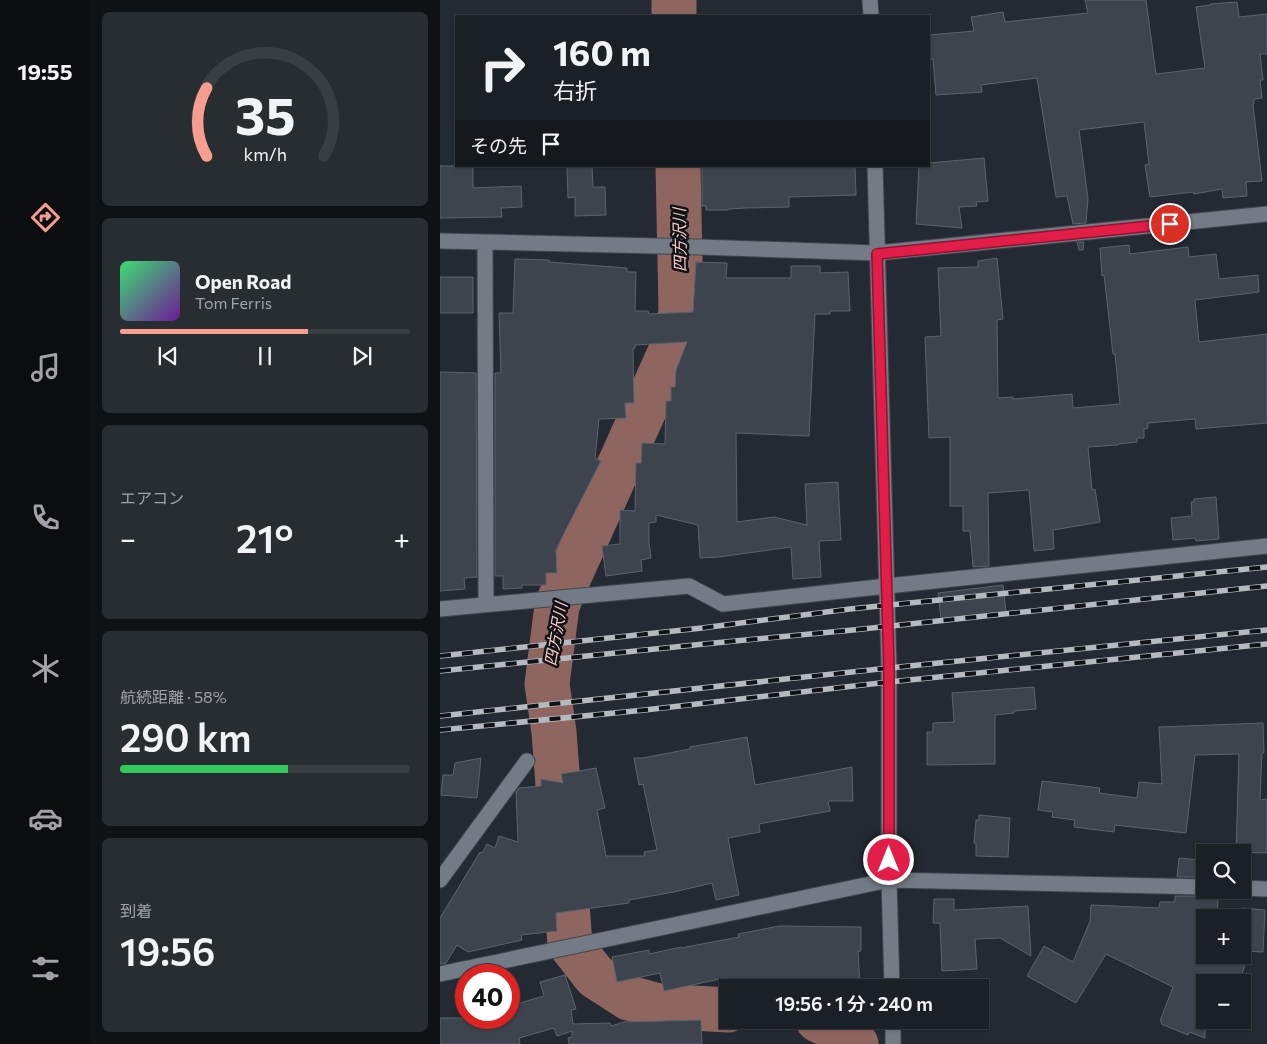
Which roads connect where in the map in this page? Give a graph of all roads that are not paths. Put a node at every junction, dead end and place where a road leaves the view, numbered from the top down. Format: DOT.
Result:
graph roads {
  1 [pos="870,0"];
  2 [pos="871,15"];
  3 [pos="875,167"];
  4 [pos="1267,214"];
  5 [pos="440,241"];
  6 [pos="485,243"];
  7 [pos="877,254"];
  8 [pos="1267,546"];
  9 [pos="887,586"];
  10 [pos="486,604"];
  11 [pos="440,609"];
  12 [pos="527,760"];
  13 [pos="440,880"];
  14 [pos="889,880"];
  15 [pos="1196,888"];
  16 [pos="1251,888"];
  17 [pos="1267,889"];
  18 [pos="440,974"];
  19 [pos="892,979"];
  20 [pos="892,1029"];
  21 [pos="893,1044"];
  1 -- 2 [label="street"];
  3 -- 7 [label="street"];
  4 -- 7 [label="street"];
  5 -- 6 [label="street"];
  6 -- 7 [label="street"];
  6 -- 10 [label="street"];
  7 -- 9 [label="street"];
  8 -- 9 [label="street"];
  9 -- 10 [label="street"];
  9 -- 14 [label="street"];
  10 -- 11 [label="street"];
  12 -- 13 [label="street"];
  14 -- 15 [label="street"];
  14 -- 18 [label="street"];
  14 -- 19 [label="street"];
  16 -- 17 [label="street"];
  20 -- 21 [label="street"];
}
